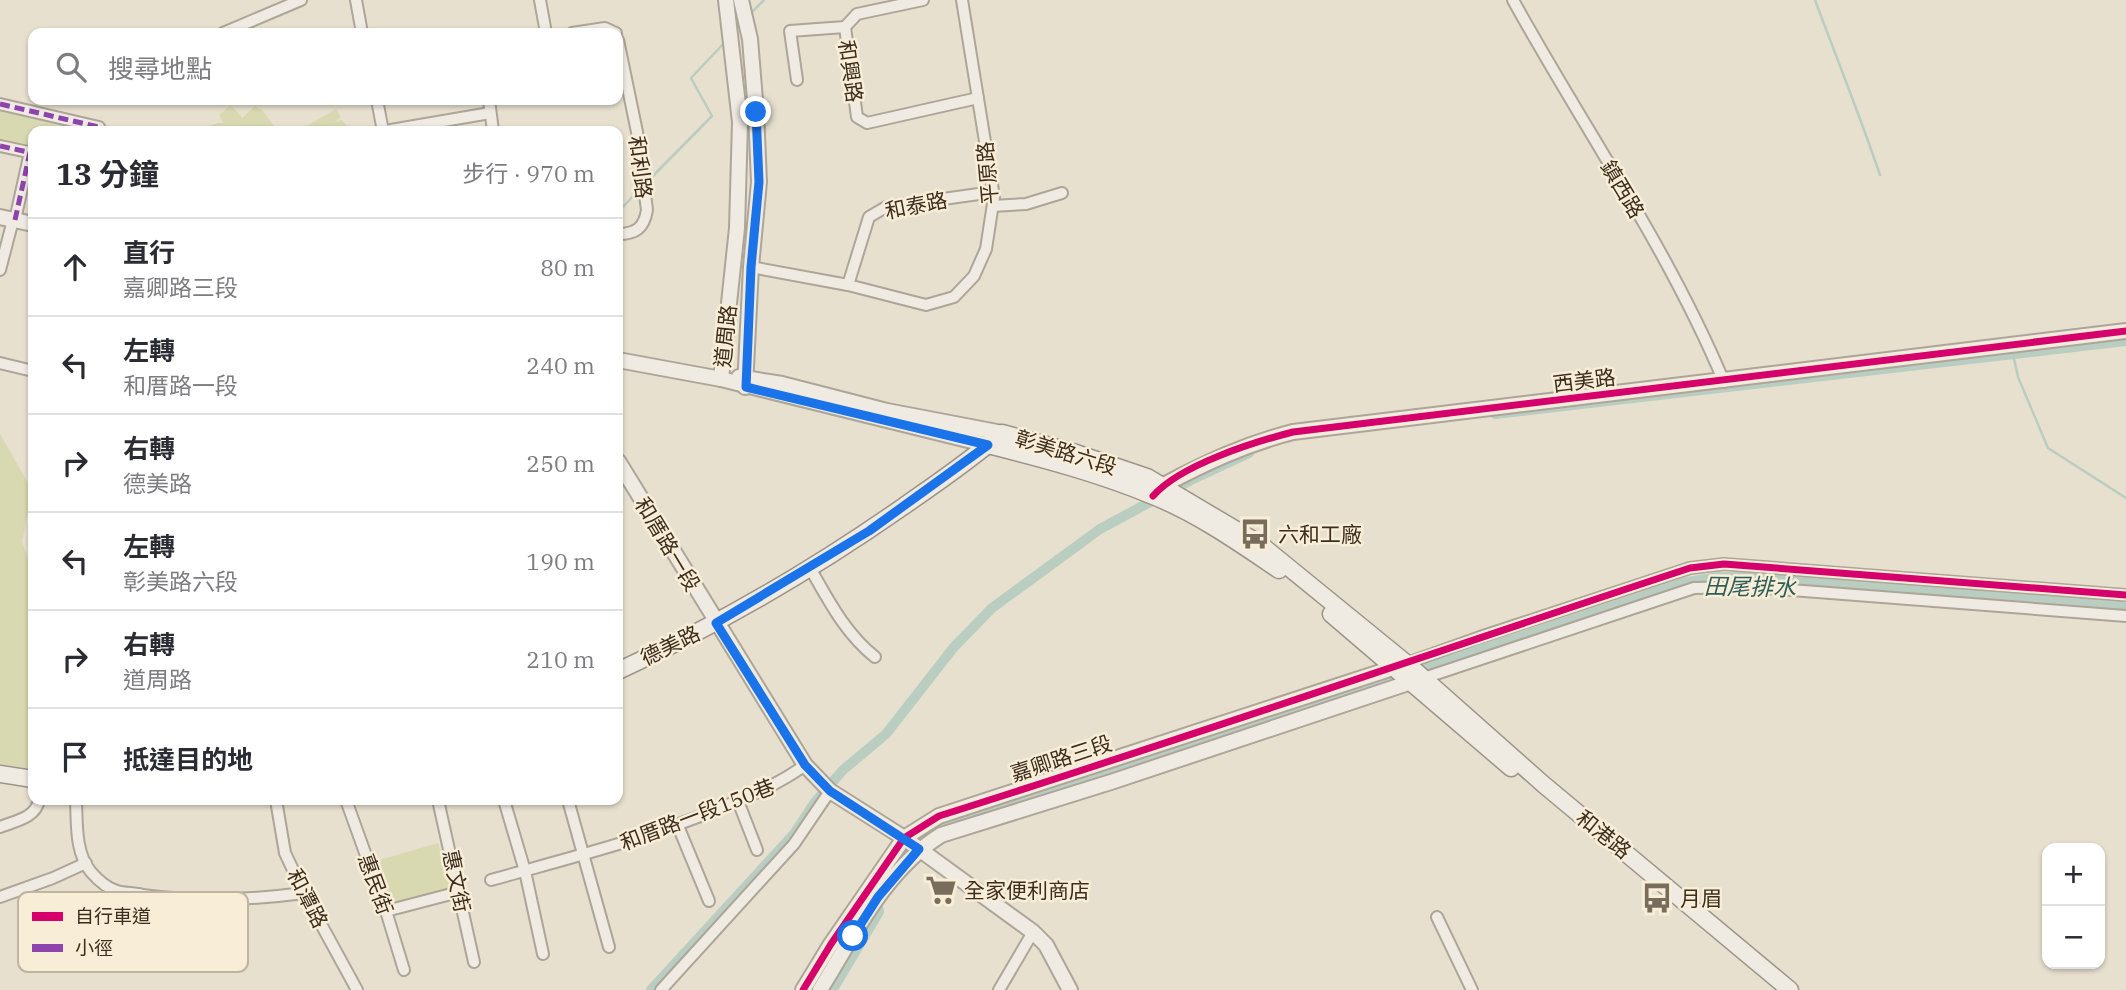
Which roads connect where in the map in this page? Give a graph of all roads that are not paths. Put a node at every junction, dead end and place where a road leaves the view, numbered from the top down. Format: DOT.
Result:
graph roads {
  1 [pos="301,0"];
  2 [pos="355,0"];
  3 [pos="540,0"];
  4 [pos="726,0"];
  5 [pos="741,0"];
  6 [pos="923,0"];
  7 [pos="962,0"];
  8 [pos="1513,0"];
  9 [pos="845,27"];
  10 [pos="235,28"];
  11 [pos="361,28"];
  12 [pos="545,28"];
  13 [pos="623,64"];
  14 [pos="797,80"];
  15 [pos="978,98"];
  16 [pos="0,104"];
  17 [pos="378,105"];
  18 [pos="489,105"];
  19 [pos="490,113"];
  20 [pos="95,126"];
  21 [pos="383,126"];
  22 [pos="413,126"];
  23 [pos="492,126"];
  24 [pos="0,146"];
  25 [pos="28,152"];
  26 [pos="28,164"];
  27 [pos="993,192"];
  28 [pos="1062,193"];
  29 [pos="993,206"];
  30 [pos="9,219"];
  31 [pos="28,223"];
  32 [pos="623,234"];
  33 [pos="751,267"];
  34 [pos="0,270"];
  35 [pos="848,285"];
  36 [pos="2126,331"];
  37 [pos="623,361"];
  38 [pos="0,363"];
  39 [pos="28,370"];
  40 [pos="720,379"];
  41 [pos="746,382"];
  42 [pos="1724,382"];
  43 [pos="1002,433"];
  44 [pos="988,445"];
  45 [pos="1073,460"];
  46 [pos="623,469"];
  47 [pos="1162,495"];
  48 [pos="810,568"];
  49 [pos="1690,568"];
  50 [pos="1694,588"];
  51 [pos="2126,595"];
  52 [pos="2126,616"];
  53 [pos="716,623"];
  54 [pos="875,657"];
  55 [pos="623,669"];
  56 [pos="1410,673"];
  57 [pos="805,765"];
  58 [pos="0,774"];
  59 [pos="28,778"];
  60 [pos="830,791"];
  61 [pos="738,801"];
  62 [pos="37,805"];
  63 [pos="76,805"];
  64 [pos="277,805"];
  65 [pos="348,805"];
  66 [pos="439,805"];
  67 [pos="505,805"];
  68 [pos="569,805"];
  69 [pos="677,826"];
  70 [pos="0,827"];
  71 [pos="911,843"];
  72 [pos="757,850"];
  73 [pos="584,856"];
  74 [pos="86,863"];
  75 [pos="525,871"];
  76 [pos="491,880"];
  77 [pos="123,892"];
  78 [pos="459,892"];
  79 [pos="304,893"];
  80 [pos="0,897"];
  81 [pos="248,899"];
  82 [pos="709,901"];
  83 [pos="386,911"];
  84 [pos="1437,917"];
  85 [pos="1033,932"];
  86 [pos="609,947"];
  87 [pos="542,954"];
  88 [pos="474,962"];
  89 [pos="404,970"];
  90 [pos="357,990"];
  91 [pos="661,990"];
  92 [pos="803,990"];
  93 [pos="820,990"];
  94 [pos="999,990"];
  95 [pos="1070,990"];
  96 [pos="1472,990"];
  97 [pos="1777,990"];
  98 [pos="1790,990"];
  1 -- 10 [label="street"];
  2 -- 11 [label="street"];
  3 -- 12 [label="street"];
  4 -- 40 [label="street, 道周路"];
  5 -- 33 [label="street, 道周路"];
  6 -- 9 [label="street, 和興路"];
  7 -- 15 [label="street, 平原路"];
  8 -- 42 [label="street, 鎮西路"];
  9 -- 14 [label="street"];
  9 -- 15 [label="street, 和興路"];
  13 -- 32 [label="street, 和利路"];
  15 -- 27 [label="street, 平原路"];
  16 -- 20 [label="street"];
  17 -- 21 [label="street"];
  18 -- 19 [label="street"];
  19 -- 22 [label="street"];
  19 -- 23 [label="street"];
  24 -- 25 [label="street"];
  26 -- 30 [label="street"];
  27 -- 29 [label="street, 平原路"];
  27 -- 35 [label="street, 和泰路"];
  28 -- 29 [label="street"];
  29 -- 35 [label="street, 平原路"];
  30 -- 31 [label="street"];
  30 -- 34 [label="street"];
  33 -- 35 [label="street, 平原路"];
  33 -- 41 [label="street, 道周路"];
  36 -- 42 [label="street, 西美路"];
  37 -- 40 [label="street, 彰美路六段"];
  38 -- 39 [label="street"];
  40 -- 41 [label="street, 彰美路六段"];
  41 -- 43 [label="street, 彰美路六段"];
  41 -- 44 [label="street, 彰美路六段"];
  42 -- 47 [label="street, 西美路"];
  43 -- 44 [label="main road, 德美路"];
  43 -- 45 [label="main road, 彰美路六段"];
  44 -- 45 [label="main road, 彰美路六段"];
  44 -- 48 [label="main road, 德美路"];
  45 -- 47 [label="main road, 彰美路六段"];
  46 -- 53 [label="street, 和厝路一段"];
  47 -- 56 [label="main road, 和港路"];
  48 -- 53 [label="main road, 德美路"];
  48 -- 54 [label="street"];
  49 -- 50 [label="street"];
  49 -- 51 [label="street"];
  49 -- 56 [label="street"];
  50 -- 52 [label="street"];
  50 -- 56 [label="street"];
  53 -- 55 [label="main road, 德美路"];
  53 -- 57 [label="street, 和厝路一段"];
  56 -- 71 [label="street, 嘉卿路三段"];
  56 -- 71 [label="street, 嘉卿路三段"];
  56 -- 97 [label="main road, 和港路"];
  56 -- 98 [label="main road, 和港路"];
  57 -- 60 [label="street, 和厝路一段"];
  57 -- 61 [label="street, 和厝路一段150巷"];
  58 -- 59 [label="main road"];
  60 -- 71 [label="street, 和厝路一段"];
  60 -- 91 [label="street"];
  61 -- 69 [label="street, 和厝路一段150巷"];
  61 -- 72 [label="street"];
  62 -- 70 [label="street"];
  63 -- 74 [label="street"];
  64 -- 79 [label="street, 和潭路"];
  65 -- 83 [label="street, 惠民街"];
  66 -- 78 [label="street, 惠文街"];
  67 -- 75 [label="street"];
  68 -- 73 [label="street"];
  69 -- 73 [label="street, 和厝路一段150巷"];
  69 -- 82 [label="street"];
  71 -- 85 [label="street, 和厝路一段"];
  71 -- 92 [label="street, 嘉卿路三段"];
  71 -- 93 [label="street, 嘉卿路三段"];
  73 -- 75 [label="street, 和厝路一段150巷"];
  73 -- 86 [label="street"];
  74 -- 77 [label="street"];
  74 -- 80 [label="street"];
  75 -- 76 [label="street, 和厝路一段150巷"];
  75 -- 87 [label="street"];
  78 -- 83 [label="street"];
  78 -- 88 [label="street, 惠文街"];
  79 -- 81 [label="street"];
  79 -- 90 [label="street, 和潭路"];
  83 -- 89 [label="street, 惠民街"];
  84 -- 96 [label="street"];
  85 -- 94 [label="street"];
  85 -- 95 [label="street, 和厝路一段"];
}
